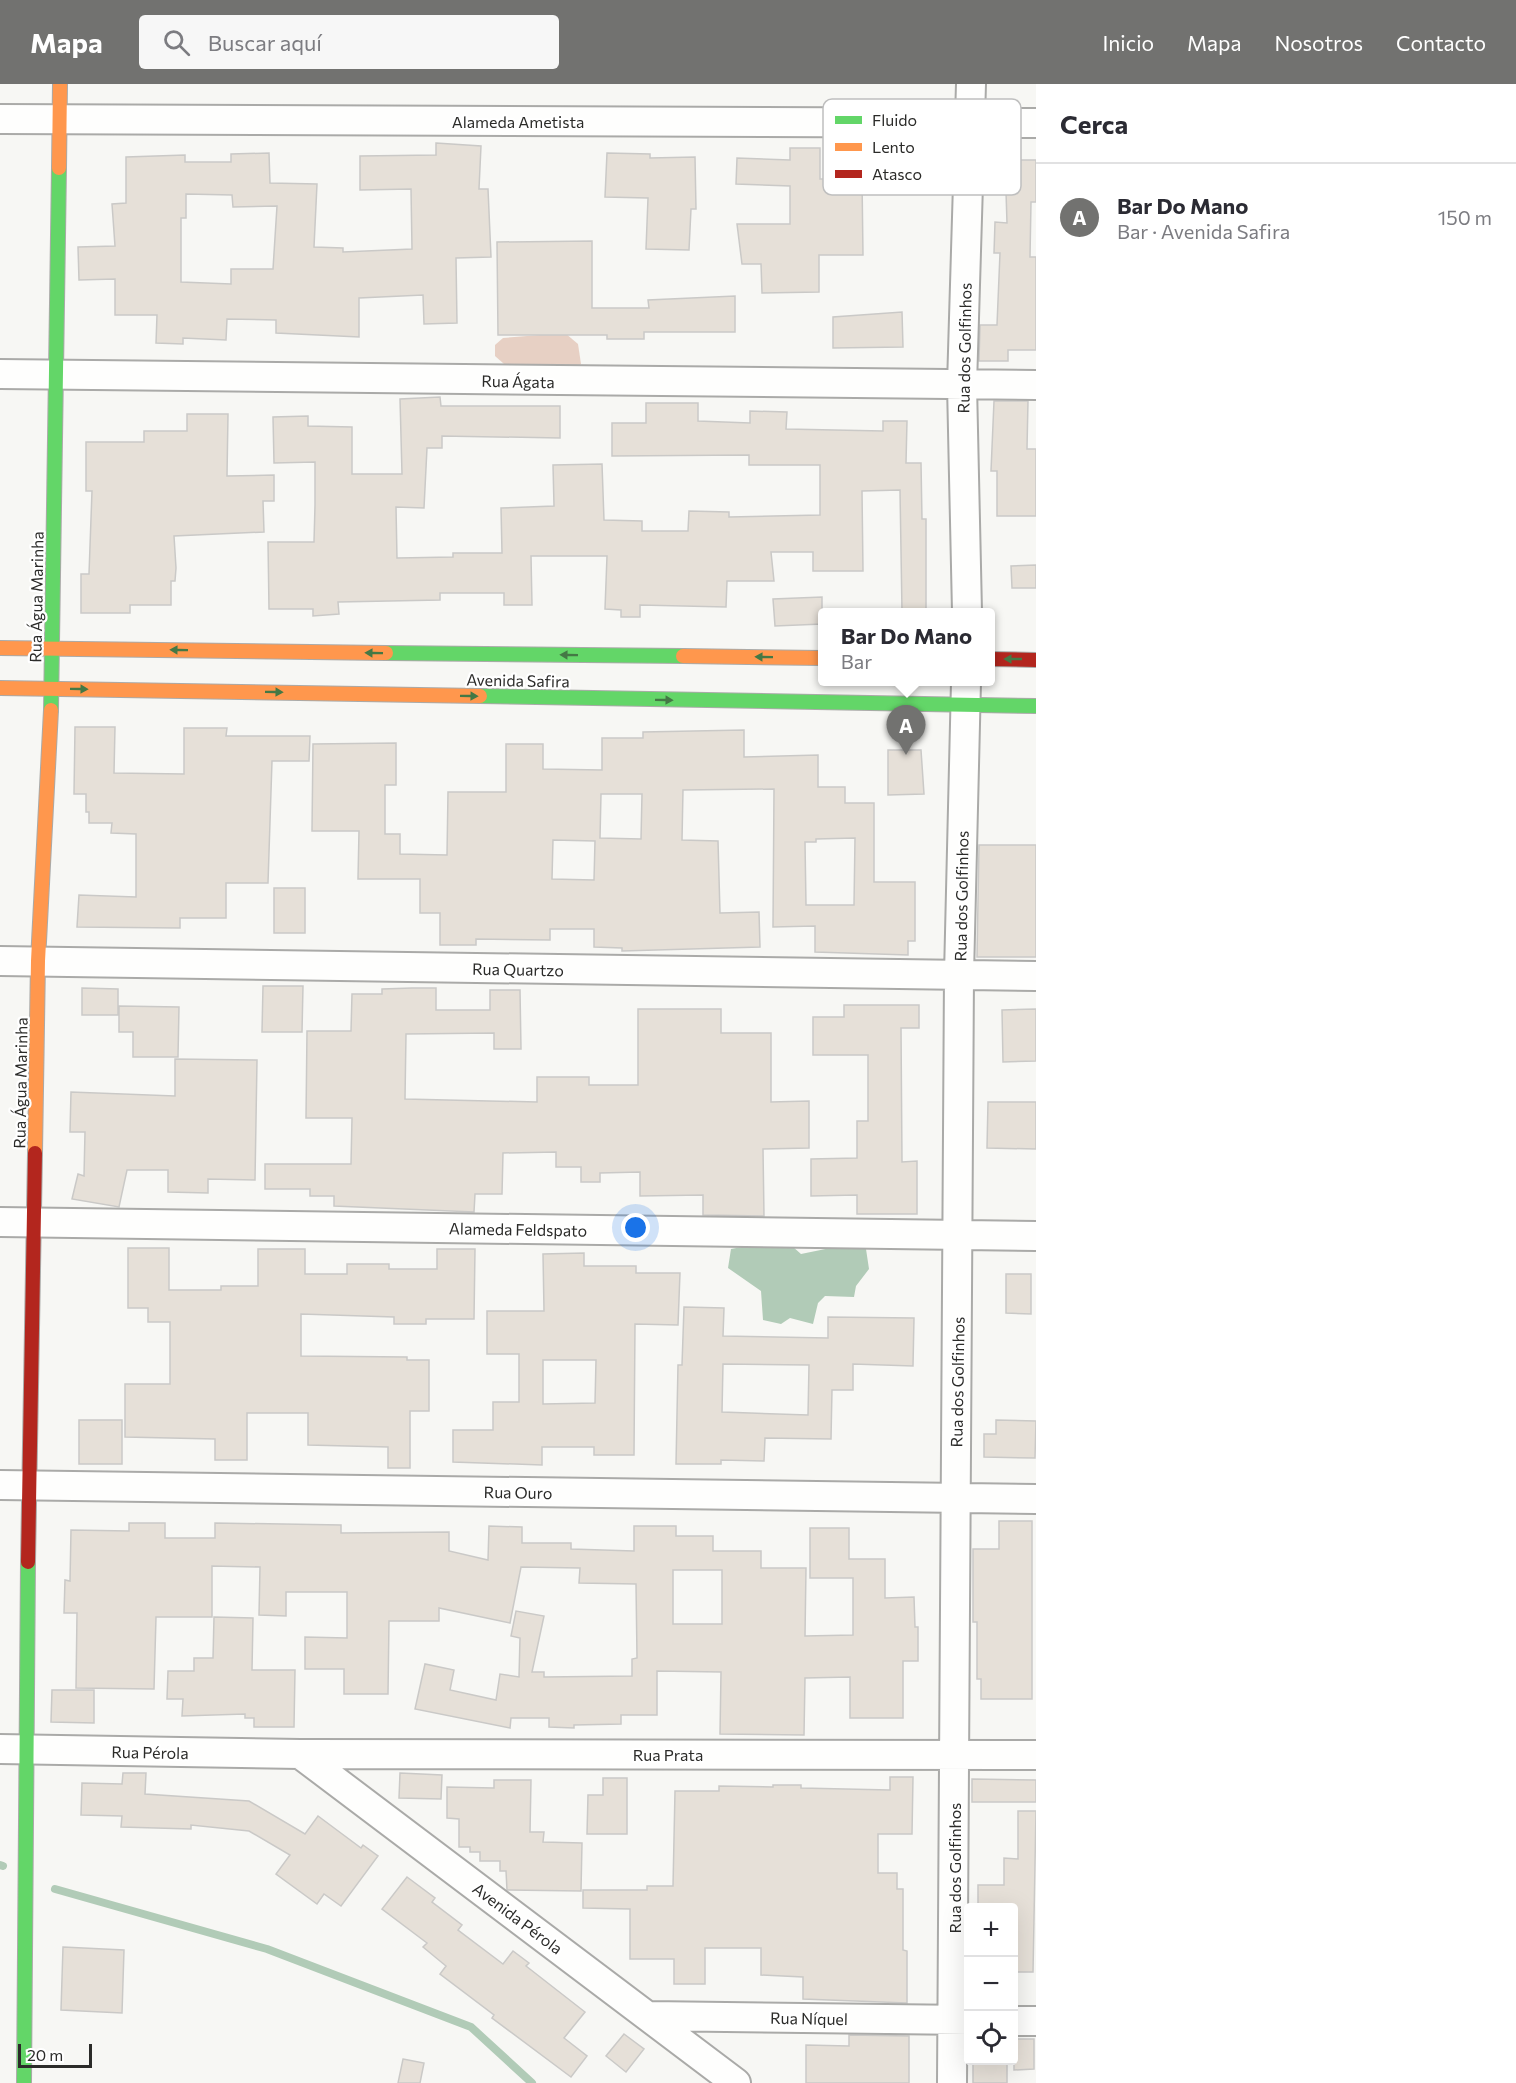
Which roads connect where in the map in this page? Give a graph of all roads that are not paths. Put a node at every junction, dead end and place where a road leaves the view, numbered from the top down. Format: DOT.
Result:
graph roads {
  1 [pos="60,84"];
  2 [pos="971,84"];
  3 [pos="971,99"];
  4 [pos="0,119"];
  5 [pos="61,120"];
  6 [pos="823,123"];
  7 [pos="968,195"];
  8 [pos="0,375"];
  9 [pos="58,376"];
  10 [pos="962,385"];
  11 [pos="1036,385"];
  12 [pos="967,608"];
  13 [pos="0,648"];
  14 [pos="51,649"];
  15 [pos="818,658"];
  16 [pos="995,659"];
  17 [pos="1036,660"];
  18 [pos="0,688"];
  19 [pos="52,688"];
  20 [pos="965,693"];
  21 [pos="1036,706"];
  22 [pos="0,961"];
  23 [pos="38,961"];
  24 [pos="959,975"];
  25 [pos="1036,975"];
  26 [pos="0,1222"];
  27 [pos="35,1222"];
  28 [pos="959,1236"];
  29 [pos="1036,1236"];
  30 [pos="31,1484"];
  31 [pos="0,1485"];
  32 [pos="955,1498"];
  33 [pos="1036,1499"];
  34 [pos="12,1749"];
  35 [pos="300,1754"];
  36 [pos="955,1755"];
  37 [pos="1036,1755"];
  38 [pos="649,2016"];
  39 [pos="961,2020"];
  40 [pos="1018,2020"];
  41 [pos="1036,2021"];
  42 [pos="24,2083"];
  43 [pos="736,2083"];
  44 [pos="952,2083"];
  1 -- 5 [label="street, Rua Água Marinha"];
  2 -- 3 [label="street, Rua dos Golfinhos"];
  4 -- 5 [label="street, Alameda Ametista"];
  5 -- 6 [label="street, Alameda Ametista"];
  5 -- 9 [label="street, Rua Água Marinha"];
  7 -- 10 [label="street, Rua dos Golfinhos"];
  8 -- 9 [label="street, Rua Ágata"];
  9 -- 10 [label="street, Rua Ágata"];
  9 -- 14 [label="street, Rua Água Marinha"];
  10 -- 11 [label="street, Rua Ágata"];
  10 -- 12 [label="street, Rua dos Golfinhos"];
  13 -- 14 [label="street, Avenida Safira"];
  15 -- 14 [label="street, Avenida Safira, one-way"];
  14 -- 19 [label="street, Rua Água Marinha"];
  17 -- 16 [label="street, one-way"];
  18 -- 19 [label="street, Avenida Safira"];
  19 -- 20 [label="street, Avenida Safira, one-way"];
  19 -- 23 [label="street, Rua Água Marinha"];
  20 -- 21 [label="street, Avenida Safira"];
  20 -- 24 [label="street, Rua dos Golfinhos"];
  22 -- 23 [label="street, Rua Quartzo"];
  23 -- 24 [label="street, Rua Quartzo"];
  23 -- 27 [label="street, Rua Água Marinha"];
  24 -- 25 [label="street, Rua Quartzo"];
  24 -- 28 [label="street, Rua dos Golfinhos"];
  26 -- 27 [label="street, Alameda Feldspato"];
  27 -- 28 [label="street, Alameda Feldspato"];
  27 -- 30 [label="street, Rua Água Marinha"];
  28 -- 29 [label="street, Alameda Feldspato"];
  28 -- 32 [label="street, Rua dos Golfinhos"];
  30 -- 31 [label="street, Rua Ouro"];
  30 -- 32 [label="street, Rua Ouro"];
  30 -- 34 [label="street, Rua Água Marinha"];
  32 -- 33 [label="street, Rua Ouro"];
  32 -- 36 [label="street, Rua dos Golfinhos"];
  34 -- 35 [label="street, Rua Pérola"];
  34 -- 42 [label="street, Rua Água Marinha"];
  35 -- 36 [label="street, Rua Prata"];
  35 -- 38 [label="street, Avenida Pérola"];
  36 -- 37 [label="street, Rua Prata"];
  36 -- 39 [label="street, Rua dos Golfinhos"];
  38 -- 39 [label="street, Rua Níquel"];
  38 -- 43 [label="street, Avenida Pérola"];
  39 -- 44 [label="street, Rua dos Golfinhos"];
  40 -- 41 [label="street"];
}
